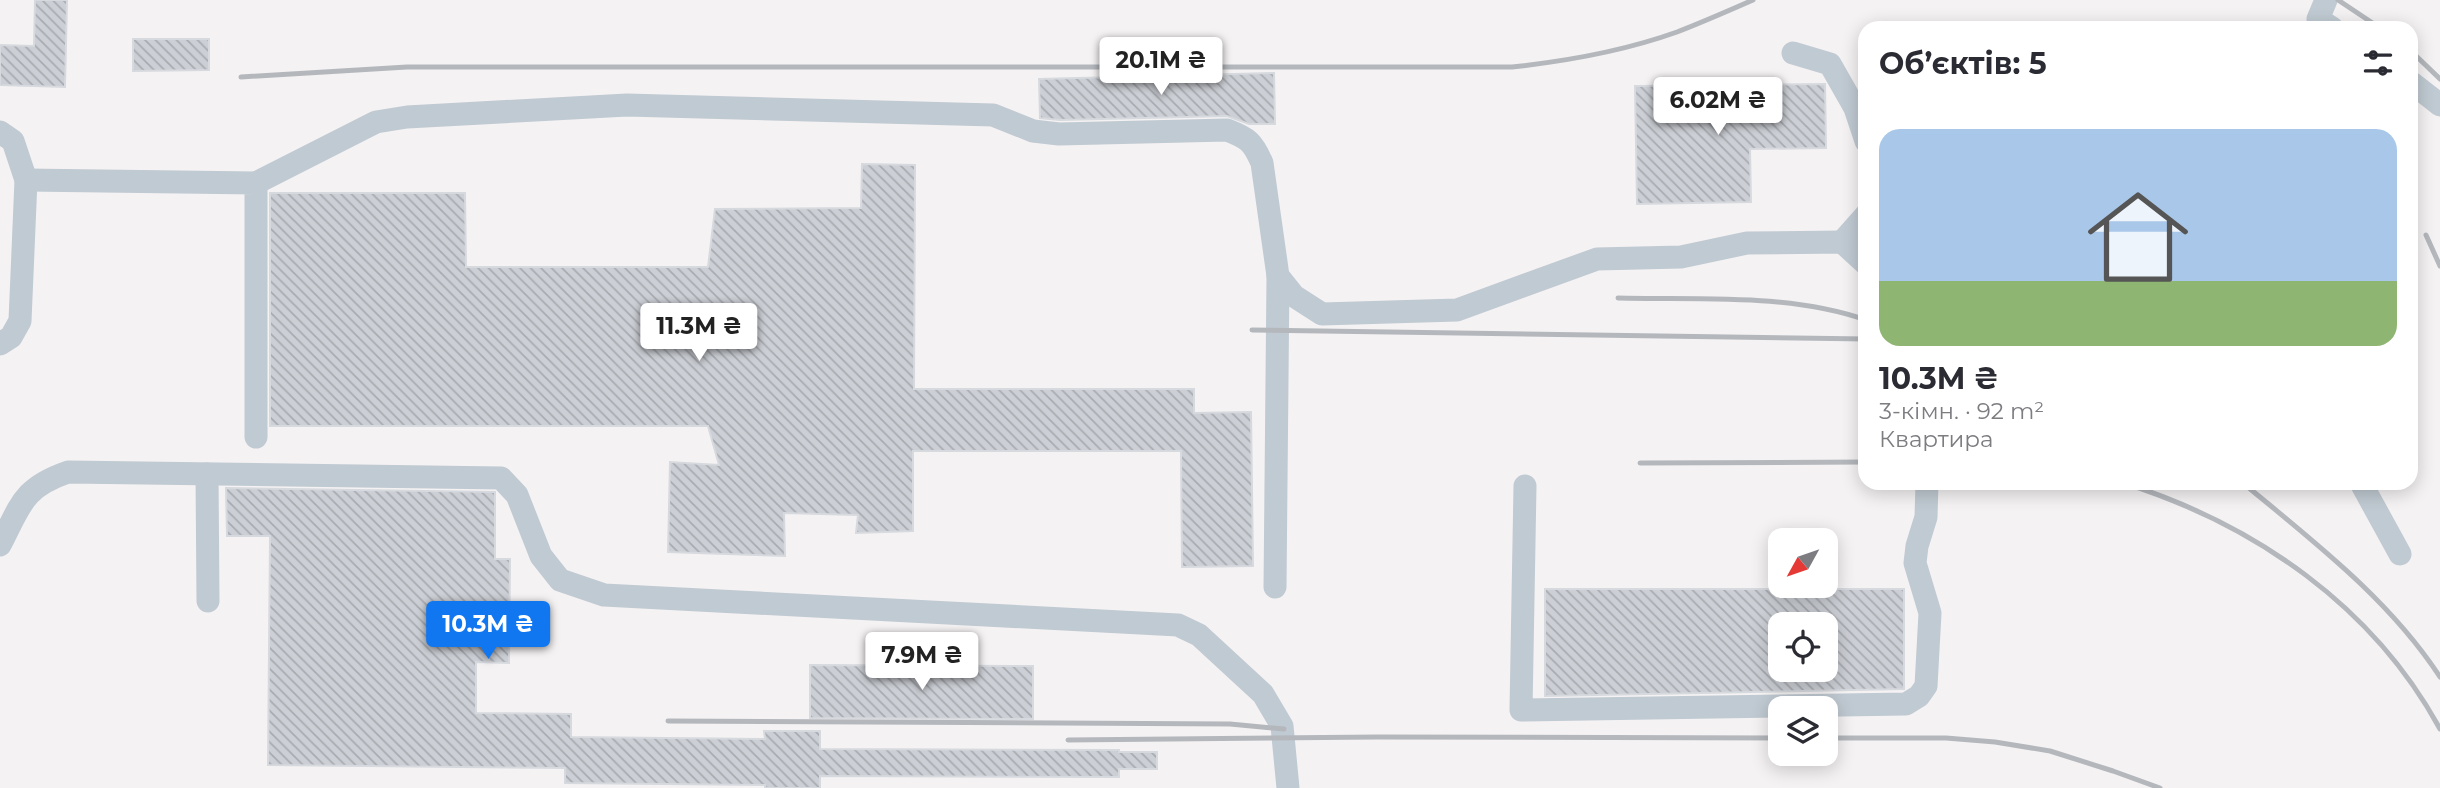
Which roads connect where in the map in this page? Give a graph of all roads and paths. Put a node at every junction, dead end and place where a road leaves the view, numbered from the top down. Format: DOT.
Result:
graph roads {
  1 [pos="2326,0"];
  2 [pos="2321,21"];
  3 [pos="1793,53"];
  4 [pos="2418,88"];
  5 [pos="2440,105"];
  6 [pos="1858,117"];
  7 [pos="0,132"];
  8 [pos="26,180"];
  9 [pos="256,183"];
  10 [pos="1858,224"];
  11 [pos="1842,242"];
  12 [pos="1858,257"];
  13 [pos="1278,276"];
  14 [pos="0,344"];
  15 [pos="256,437"];
  16 [pos="207,474"];
  17 [pos="1525,486"];
  18 [pos="1927,490"];
  19 [pos="2365,490"];
  20 [pos="0,545"];
  21 [pos="2400,554"];
  22 [pos="1275,587"];
  23 [pos="208,601"];
  24 [pos="1288,788"];
  1 -- 2 [label="lane"];
  3 -- 6 [label="lane"];
  4 -- 5 [label="lane"];
  7 -- 8 [label="lane"];
  8 -- 9 [label="lane"];
  8 -- 14 [label="lane"];
  9 -- 13 [label="lane"];
  9 -- 15 [label="lane"];
  10 -- 11 [label="lane"];
  11 -- 12 [label="lane"];
  11 -- 13 [label="lane"];
  13 -- 22 [label="lane"];
  16 -- 20 [label="lane"];
  16 -- 23 [label="lane"];
  16 -- 24 [label="lane"];
  17 -- 18 [label="lane"];
  19 -- 21 [label="lane"];
}
